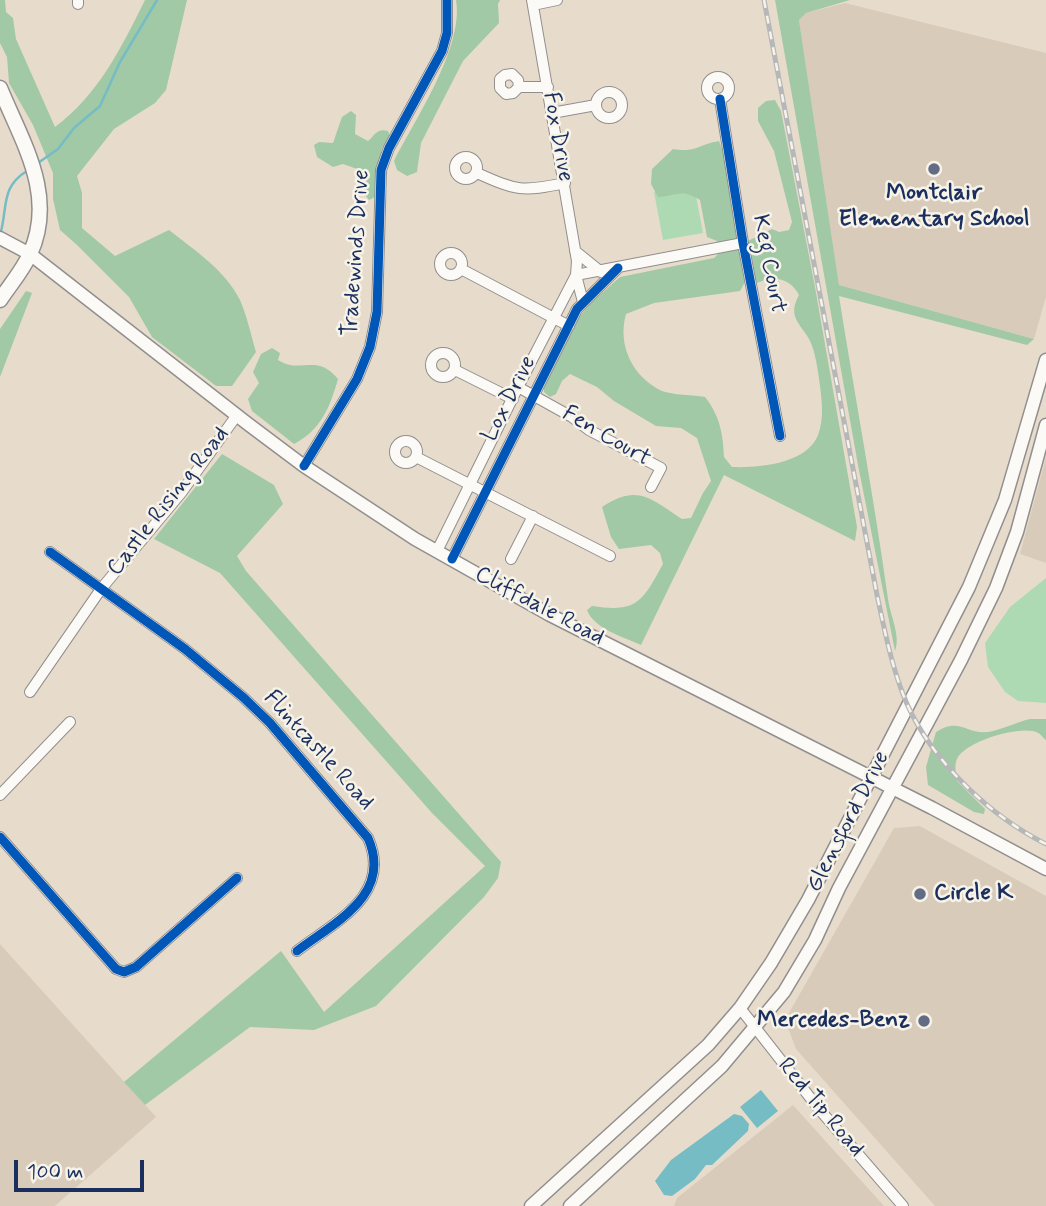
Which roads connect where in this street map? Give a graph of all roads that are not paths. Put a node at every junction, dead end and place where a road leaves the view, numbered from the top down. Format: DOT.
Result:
graph roads {
  1 [pos="447,0"];
  2 [pos="557,0"];
  3 [pos="533,2"];
  4 [pos="519,87"];
  5 [pos="548,87"];
  6 [pos="0,88"];
  7 [pos="720,99"];
  8 [pos="596,105"];
  9 [pos="552,113"];
  10 [pos="477,173"];
  11 [pos="565,183"];
  12 [pos="0,238"];
  13 [pos="743,243"];
  14 [pos="575,251"];
  15 [pos="30,254"];
  16 [pos="618,268"];
  17 [pos="461,269"];
  18 [pos="601,272"];
  19 [pos="576,275"];
  20 [pos="0,300"];
  21 [pos="583,302"];
  22 [pos="554,317"];
  23 [pos="569,326"];
  24 [pos="1046,360"];
  25 [pos="454,370"];
  26 [pos="518,387"];
  27 [pos="533,395"];
  28 [pos="513,399"];
  29 [pos="237,415"];
  30 [pos="1046,425"];
  31 [pos="780,436"];
  32 [pos="416,457"];
  33 [pos="304,466"];
  34 [pos="470,485"];
  35 [pos="650,487"];
  36 [pos="484,492"];
  37 [pos="533,516"];
  38 [pos="437,551"];
  39 [pos="50,552"];
  40 [pos="610,555"];
  41 [pos="452,559"];
  42 [pos="511,559"];
  43 [pos="100,589"];
  44 [pos="30,692"];
  45 [pos="69,722"];
  46 [pos="872,777"];
  47 [pos="892,788"];
  48 [pos="0,795"];
  49 [pos="0,837"];
  50 [pos="1046,869"];
  51 [pos="237,878"];
  52 [pos="297,951"];
  53 [pos="740,1008"];
  54 [pos="754,1028"];
  55 [pos="531,1206"];
  56 [pos="570,1206"];
  57 [pos="903,1206"];
  1 -- 33 [label="street, Tradewinds Drive"];
  2 -- 3 [label="street"];
  3 -- 5 [label="street, Fox Drive"];
  4 -- 5 [label="street"];
  5 -- 9 [label="street, Fox Drive"];
  6 -- 15 [label="highway"];
  7 -- 13 [label="street, Keg Court"];
  8 -- 9 [label="street"];
  9 -- 11 [label="street, Fox Drive"];
  10 -- 11 [label="street"];
  11 -- 14 [label="street, Fox Drive"];
  12 -- 15 [label="main road, Cliffdale Road"];
  13 -- 16 [label="street"];
  13 -- 31 [label="street, Keg Court"];
  14 -- 18 [label="street"];
  14 -- 19 [label="street, Fox Drive"];
  15 -- 20 [label="highway"];
  15 -- 29 [label="main road, Cliffdale Road"];
  16 -- 18 [label="street"];
  16 -- 21 [label="street, Lox Drive"];
  17 -- 22 [label="street"];
  18 -- 19 [label="street"];
  19 -- 21 [label="street, Fox Drive"];
  19 -- 22 [label="street, Lox Drive"];
  21 -- 23 [label="street, Lox Drive"];
  22 -- 23 [label="street"];
  22 -- 26 [label="street, Lox Drive"];
  23 -- 27 [label="street, Lox Drive"];
  24 -- 46 [label="main road, Glensford Drive"];
  25 -- 28 [label="street"];
  26 -- 27 [label="street"];
  26 -- 28 [label="street, Lox Drive"];
  27 -- 35 [label="street, Fen Court"];
  27 -- 36 [label="street, Lox Drive"];
  28 -- 34 [label="street, Lox Drive"];
  29 -- 33 [label="main road, Cliffdale Road"];
  29 -- 43 [label="street, Castle Rising Road"];
  30 -- 47 [label="main road, Glensford Drive"];
  32 -- 34 [label="street"];
  33 -- 38 [label="main road, Cliffdale Road"];
  34 -- 36 [label="street"];
  34 -- 38 [label="street, Lox Drive"];
  36 -- 37 [label="street"];
  36 -- 41 [label="street, Lox Drive"];
  37 -- 40 [label="street"];
  37 -- 42 [label="street"];
  38 -- 41 [label="main road, Cliffdale Road"];
  39 -- 43 [label="street, Flintcastle Road"];
  41 -- 46 [label="main road, Cliffdale Road"];
  43 -- 44 [label="street, Castle Rising Road"];
  43 -- 52 [label="street, Flintcastle Road"];
  45 -- 48 [label="street"];
  46 -- 47 [label="main road, Cliffdale Road"];
  46 -- 53 [label="main road, Glensford Drive"];
  47 -- 50 [label="main road, Cliffdale Road"];
  47 -- 54 [label="main road, Glensford Drive"];
  49 -- 51 [label="street"];
  53 -- 54 [label="street, Red Tip Road"];
  53 -- 55 [label="main road, Glensford Drive"];
  54 -- 56 [label="main road, Glensford Drive"];
  54 -- 57 [label="street, Red Tip Road"];
}
